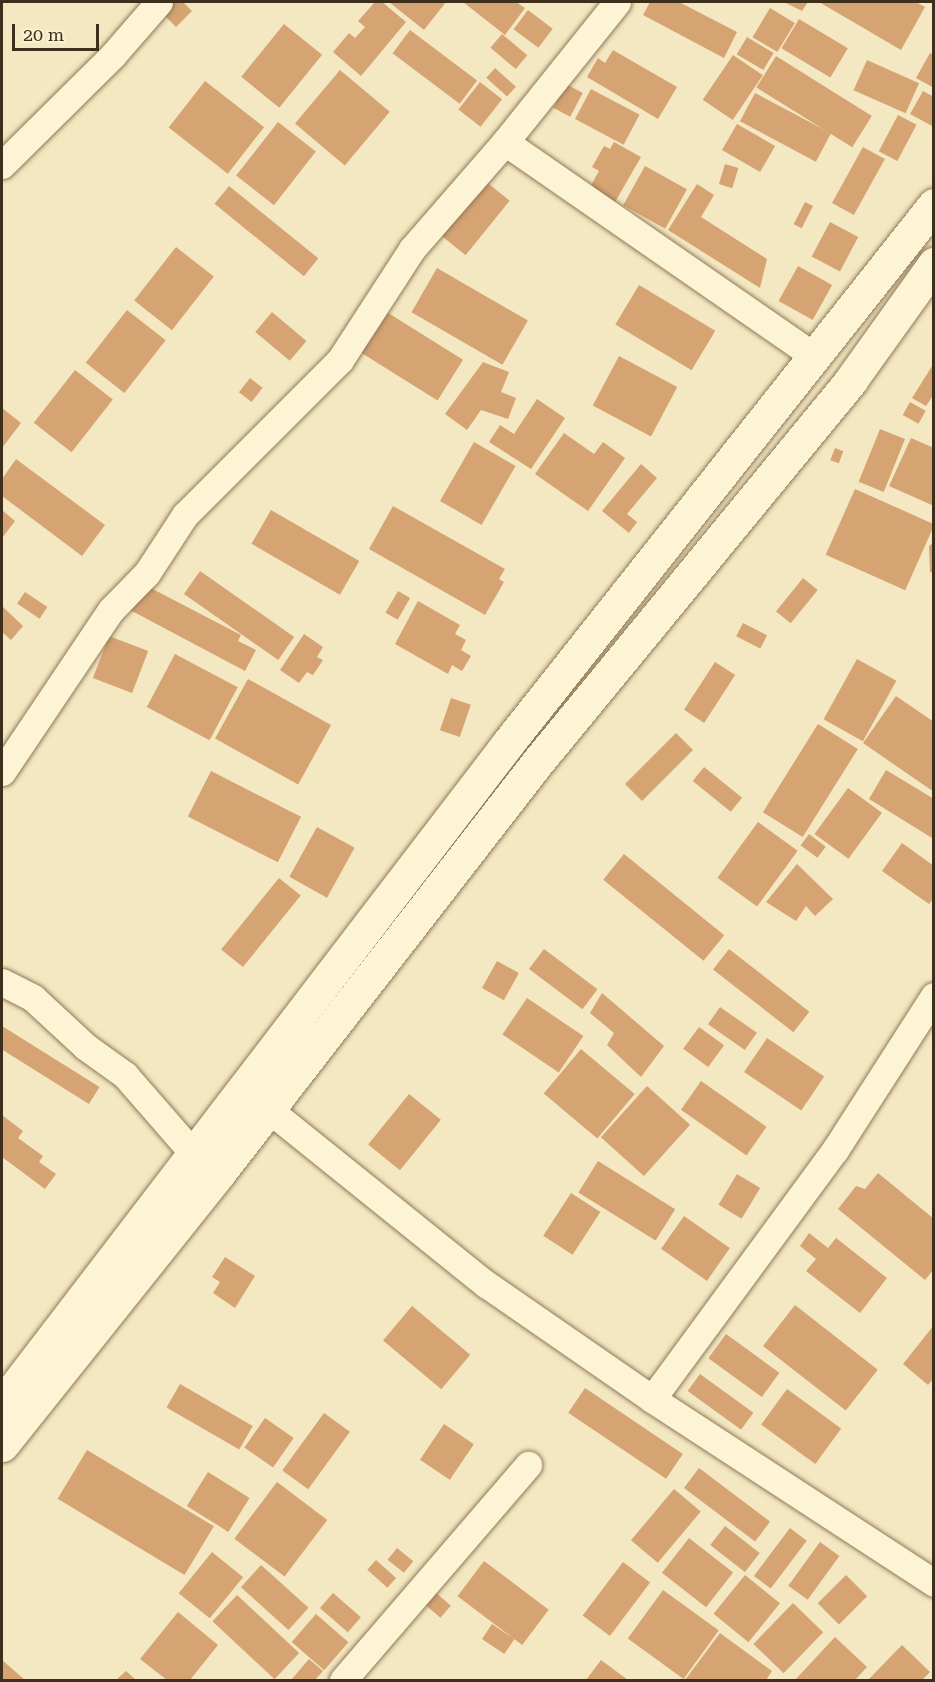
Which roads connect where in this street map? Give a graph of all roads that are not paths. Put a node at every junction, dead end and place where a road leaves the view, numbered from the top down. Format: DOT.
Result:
graph roads {
  1 [pos="159,2"];
  2 [pos="617,2"];
  3 [pos="505,142"];
  4 [pos="2,165"];
  5 [pos="933,205"];
  6 [pos="933,264"];
  7 [pos="813,355"];
  8 [pos="2,772"];
  9 [pos="2,982"];
  10 [pos="933,996"];
  11 [pos="268,1109"];
  12 [pos="192,1152"];
  13 [pos="652,1399"];
  14 [pos="2,1404"];
  15 [pos="2,1445"];
  16 [pos="528,1465"];
  17 [pos="933,1583"];
  18 [pos="343,1680"];
  1 -- 4 [label="street"];
  2 -- 3 [label="street"];
  3 -- 7 [label="street"];
  3 -- 8 [label="street"];
  5 -- 7 [label="main road"];
  6 -- 11 [label="main road"];
  7 -- 12 [label="main road"];
  9 -- 12 [label="street"];
  10 -- 13 [label="street"];
  11 -- 13 [label="street"];
  11 -- 15 [label="main road"];
  12 -- 14 [label="main road"];
  13 -- 17 [label="street"];
  16 -- 18 [label="street"];
}
